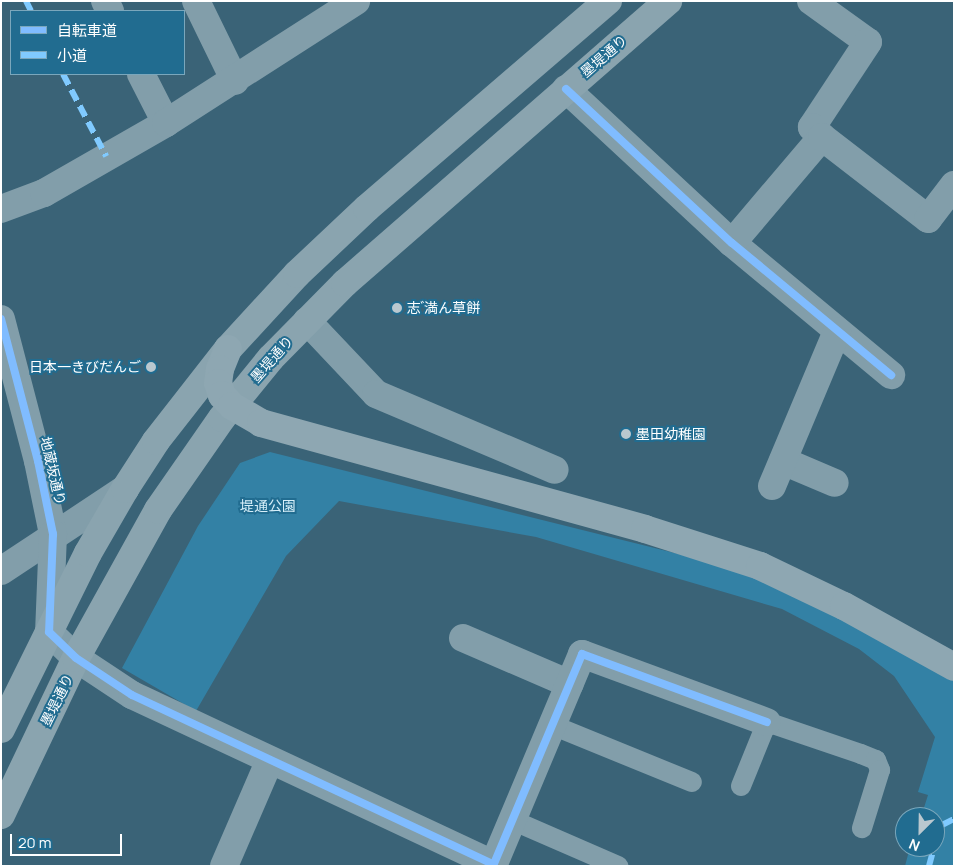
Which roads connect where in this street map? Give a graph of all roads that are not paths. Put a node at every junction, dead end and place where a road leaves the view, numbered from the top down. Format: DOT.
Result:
graph roads {
  1 [pos="196,1"];
  2 [pos="356,1"];
  3 [pos="608,1"];
  4 [pos="668,1"];
  5 [pos="811,1"];
  6 [pos="142,75"];
  7 [pos="235,81"];
  8 [pos="566,89"];
  9 [pos="166,122"];
  10 [pos="822,138"];
  11 [pos="954,185"];
  12 [pos="1,209"];
  13 [pos="732,243"];
  14 [pos="1,320"];
  15 [pos="307,320"];
  16 [pos="837,331"];
  17 [pos="228,349"];
  18 [pos="891,375"];
  19 [pos="232,406"];
  20 [pos="783,460"];
  21 [pos="555,470"];
  22 [pos="835,483"];
  23 [pos="772,486"];
  24 [pos="125,489"];
  25 [pos="53,534"];
  26 [pos="1,570"];
  27 [pos="48,632"];
  28 [pos="463,638"];
  29 [pos="76,658"];
  30 [pos="954,667"];
  31 [pos="570,684"];
  32 [pos="767,722"];
  33 [pos="552,725"];
  34 [pos="1,729"];
  35 [pos="269,762"];
  36 [pos="692,782"];
  37 [pos="741,786"];
  38 [pos="1,815"];
  39 [pos="512,820"];
  40 [pos="862,828"];
  41 [pos="493,865"];
  42 [pos="224,866"];
  43 [pos="618,866"];
  1 -- 7 [label="street"];
  2 -- 7 [label="street"];
  3 -- 17 [label="main road"];
  4 -- 8 [label="main road, 墨堤通り"];
  5 -- 10 [label="street"];
  6 -- 9 [label="street"];
  7 -- 9 [label="street"];
  8 -- 13 [label="street"];
  8 -- 15 [label="main road, 墨堤通り"];
  9 -- 12 [label="street"];
  10 -- 11 [label="street"];
  10 -- 13 [label="street"];
  13 -- 16 [label="street"];
  14 -- 25 [label="street, 地蔵坂通り"];
  15 -- 19 [label="main road, 墨堤通り"];
  15 -- 21 [label="street"];
  16 -- 18 [label="street"];
  16 -- 20 [label="street"];
  17 -- 19 [label="highway"];
  17 -- 24 [label="main road"];
  19 -- 29 [label="main road, 墨堤通り"];
  19 -- 30 [label="highway"];
  20 -- 22 [label="street"];
  20 -- 23 [label="street"];
  24 -- 25 [label="street"];
  24 -- 27 [label="main road"];
  25 -- 26 [label="street"];
  25 -- 27 [label="street, 地蔵坂通り"];
  27 -- 29 [label="street"];
  27 -- 34 [label="main road"];
  28 -- 31 [label="street"];
  29 -- 35 [label="street"];
  29 -- 38 [label="main road, 墨堤通り"];
  31 -- 32 [label="street"];
  31 -- 33 [label="street"];
  32 -- 37 [label="lane"];
  32 -- 40 [label="lane"];
  33 -- 36 [label="lane"];
  33 -- 39 [label="street"];
  35 -- 41 [label="street"];
  35 -- 42 [label="street"];
  39 -- 41 [label="street"];
  39 -- 43 [label="lane"];
}
